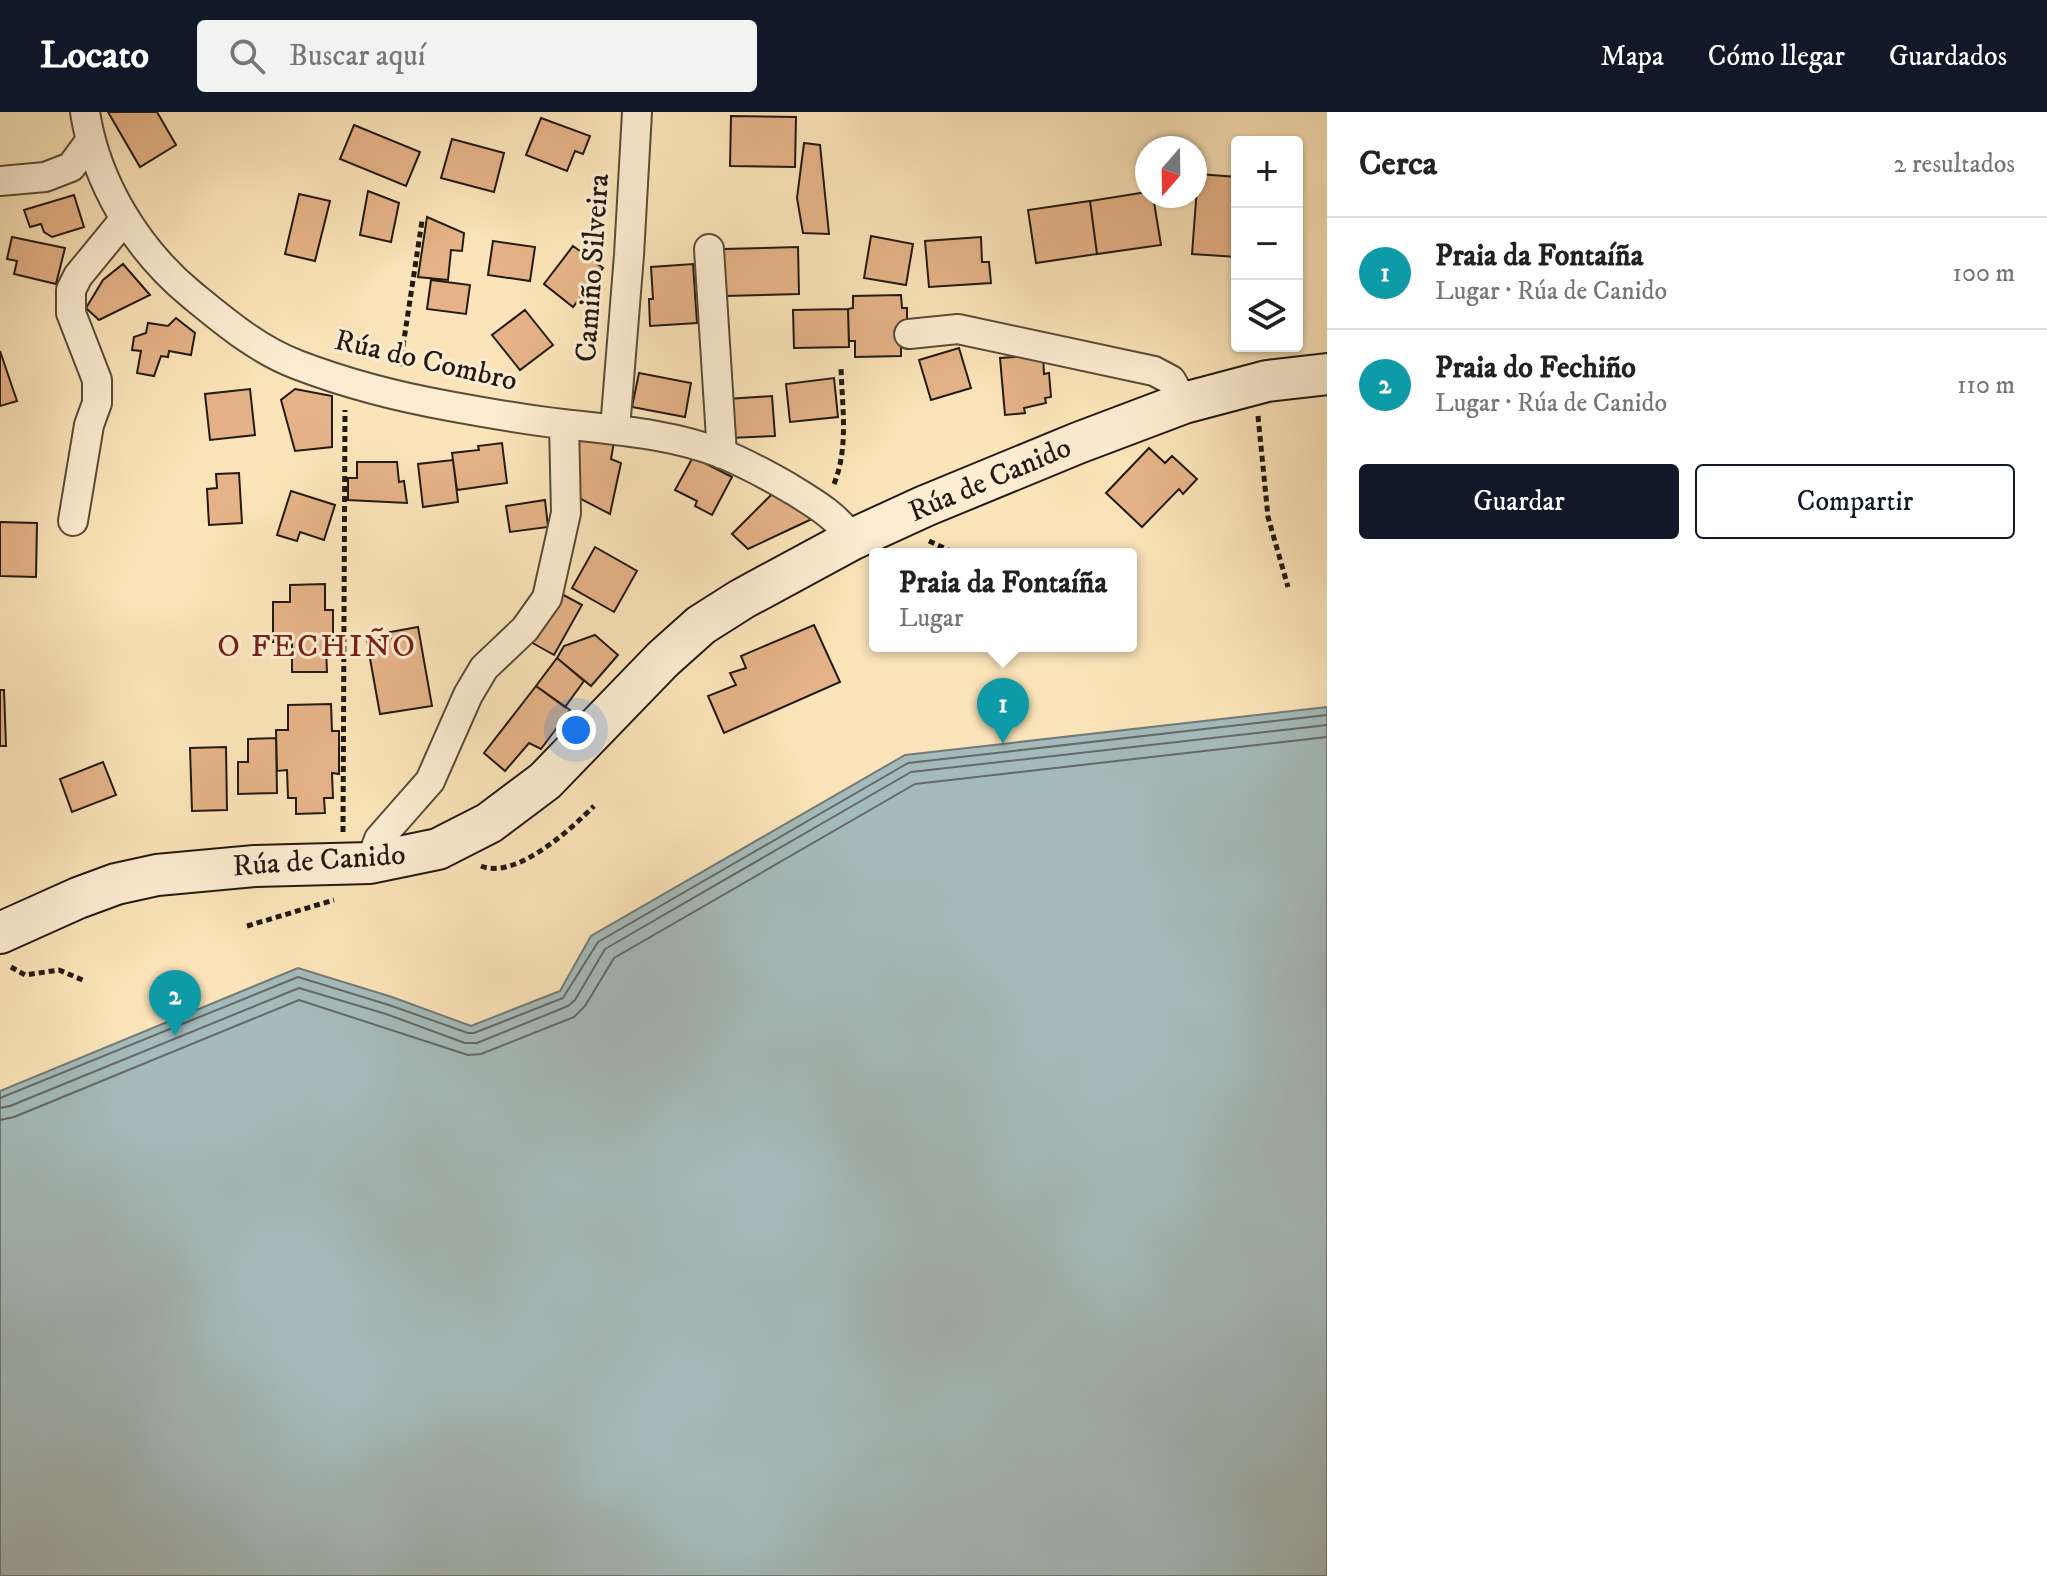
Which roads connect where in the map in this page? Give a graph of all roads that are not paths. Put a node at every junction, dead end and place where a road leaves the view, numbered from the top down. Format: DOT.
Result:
graph roads {
  1 [pos="85,112"];
  2 [pos="637,112"];
  3 [pos="90,141"];
  4 [pos="0,181"];
  5 [pos="124,220"];
  6 [pos="709,249"];
  7 [pos="909,334"];
  8 [pos="1327,374"];
  9 [pos="1184,403"];
  10 [pos="564,424"];
  11 [pos="615,429"];
  12 [pos="722,454"];
  13 [pos="73,521"];
  14 [pos="853,539"];
  15 [pos="370,863"];
  16 [pos="0,933"];
  1 -- 3 [label="street, Rúa do Combro"];
  2 -- 11 [label="street, Camiño Silveira"];
  3 -- 4 [label="street"];
  3 -- 5 [label="street, Rúa do Combro"];
  5 -- 10 [label="street, Rúa do Combro"];
  5 -- 13 [label="street"];
  6 -- 12 [label="street"];
  7 -- 9 [label="street"];
  8 -- 9 [label="main road, Rúa de Canido"];
  9 -- 14 [label="main road, Rúa de Canido"];
  10 -- 11 [label="street, Rúa do Combro"];
  10 -- 15 [label="street"];
  11 -- 12 [label="street, Rúa do Combro"];
  12 -- 14 [label="street, Rúa do Combro"];
  14 -- 15 [label="main road, Rúa de Canido"];
  15 -- 16 [label="main road, Rúa de Canido"];
}
